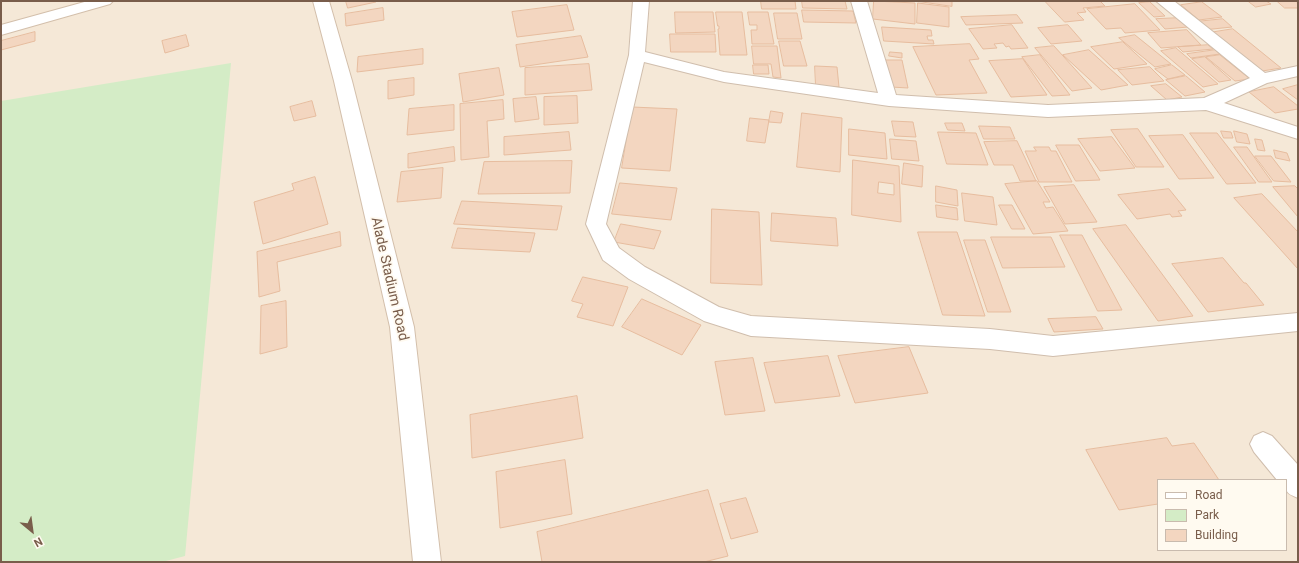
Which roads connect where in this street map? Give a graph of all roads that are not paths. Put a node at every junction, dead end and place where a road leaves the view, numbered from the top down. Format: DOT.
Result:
graph roads {
  1 [pos="104,1"];
  2 [pos="321,1"];
  3 [pos="641,1"];
  4 [pos="859,1"];
  5 [pos="1164,1"];
  6 [pos="1,30"];
  7 [pos="636,55"];
  8 [pos="1298,71"];
  9 [pos="1262,79"];
  10 [pos="889,100"];
  11 [pos="1207,104"];
  12 [pos="1298,134"];
  13 [pos="1298,322"];
  14 [pos="1263,444"];
  15 [pos="1298,485"];
  16 [pos="427,562"];
  1 -- 6 [label="street"];
  2 -- 16 [label="street, Alade Stadium Road"];
  3 -- 7 [label="street"];
  4 -- 10 [label="street"];
  5 -- 9 [label="street"];
  7 -- 10 [label="street"];
  7 -- 13 [label="street"];
  8 -- 9 [label="street"];
  9 -- 11 [label="street"];
  10 -- 11 [label="street"];
  11 -- 12 [label="street"];
  14 -- 15 [label="street"];
}
